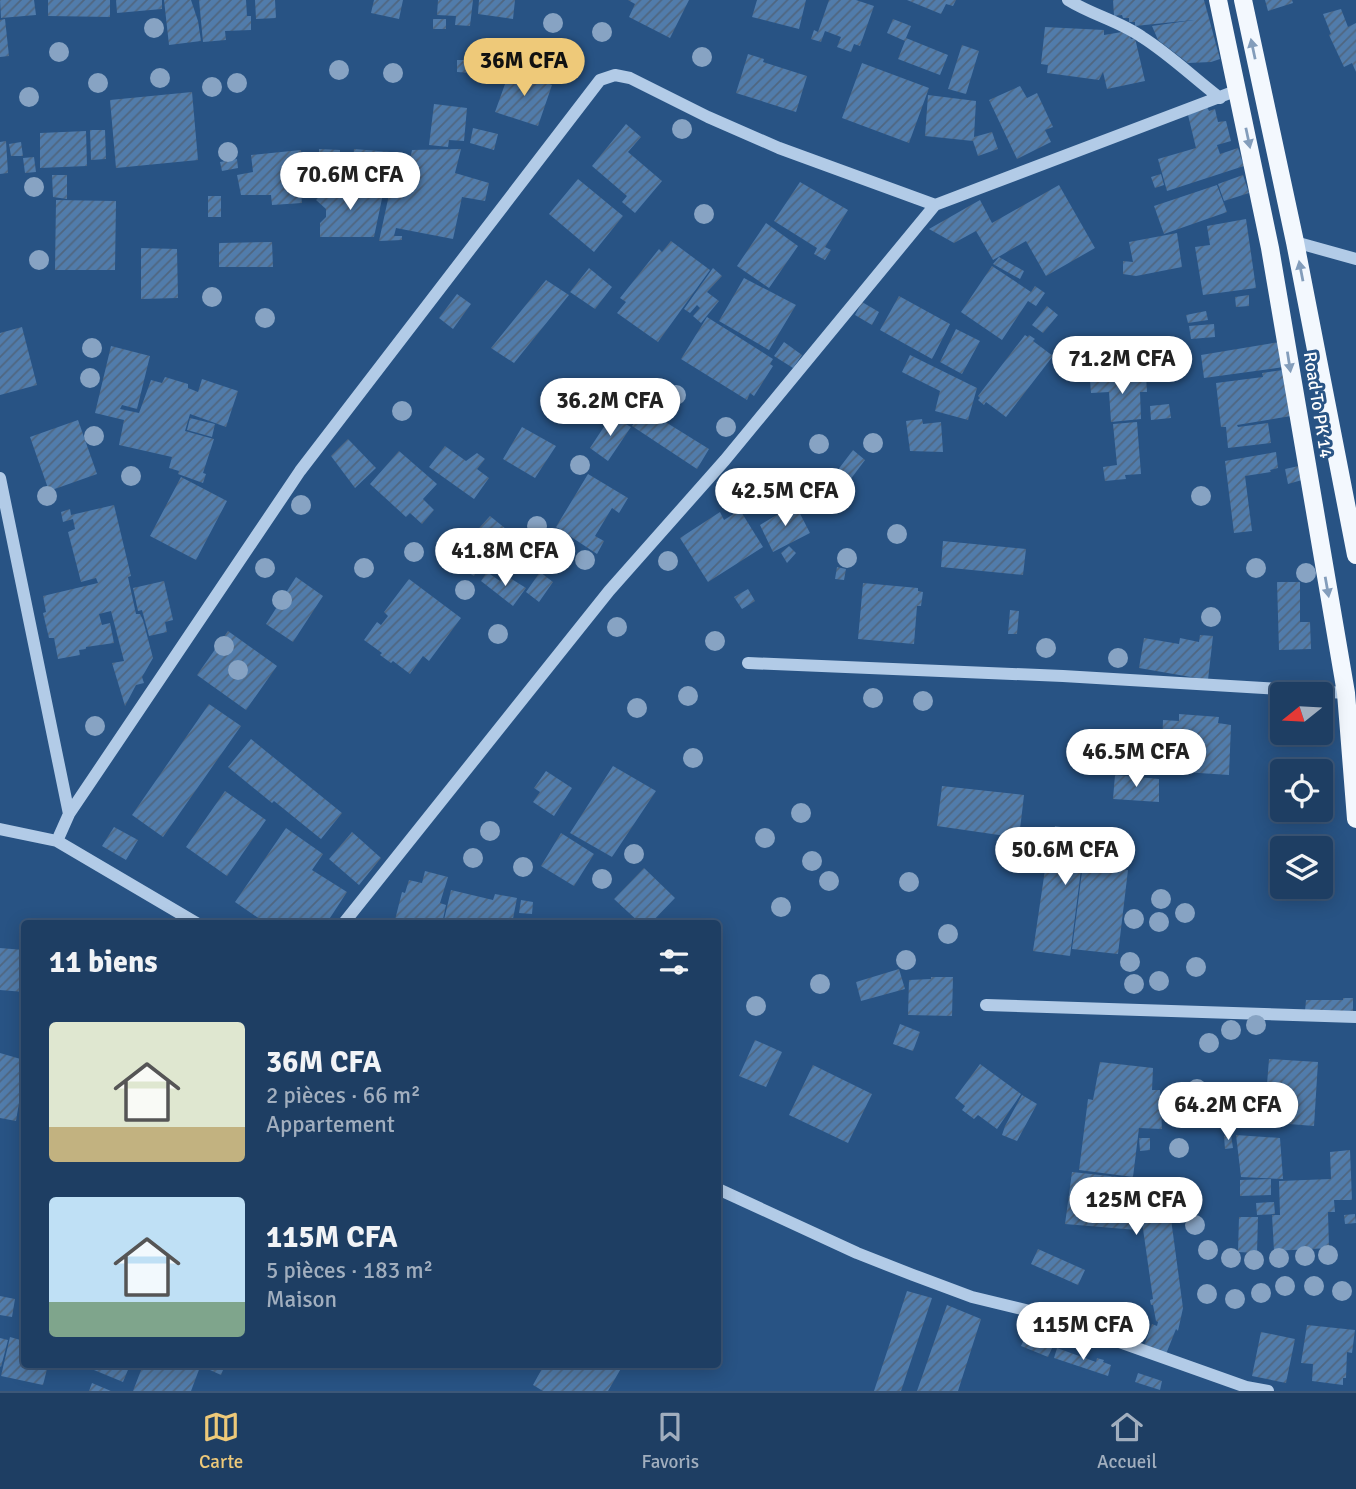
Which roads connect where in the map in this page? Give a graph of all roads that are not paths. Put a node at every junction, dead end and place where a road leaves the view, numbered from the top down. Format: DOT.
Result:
graph roads {
  1 [pos="1068,0"];
  2 [pos="1218,0"];
  3 [pos="1243,0"];
  4 [pos="1238,90"];
  5 [pos="1220,98"];
  6 [pos="935,205"];
  7 [pos="1296,242"];
  8 [pos="1356,259"];
  9 [pos="0,478"];
  10 [pos="1356,555"];
  11 [pos="748,663"];
  12 [pos="1346,693"];
  13 [pos="69,814"];
  14 [pos="1356,819"];
  15 [pos="0,829"];
  16 [pos="57,841"];
  17 [pos="191,920"];
  18 [pos="346,920"];
  19 [pos="986,1005"];
  20 [pos="1356,1017"];
  21 [pos="721,1190"];
  22 [pos="1268,1391"];
  1 -- 5 [label="street"];
  2 -- 4 [label="main road, Road To PK 14"];
  7 -- 3 [label="main road, Road To PK 14, one-way"];
  4 -- 5 [label="street"];
  4 -- 12 [label="main road, Road To PK 14, one-way"];
  5 -- 6 [label="street"];
  6 -- 13 [label="street"];
  6 -- 18 [label="street"];
  7 -- 8 [label="street"];
  10 -- 7 [label="main road, Road To PK 14, one-way"];
  9 -- 13 [label="street"];
  11 -- 12 [label="street"];
  12 -- 14 [label="main road, Road To PK 14"];
  13 -- 16 [label="street"];
  15 -- 16 [label="street"];
  16 -- 17 [label="street"];
  19 -- 20 [label="street"];
  21 -- 22 [label="street"];
}
